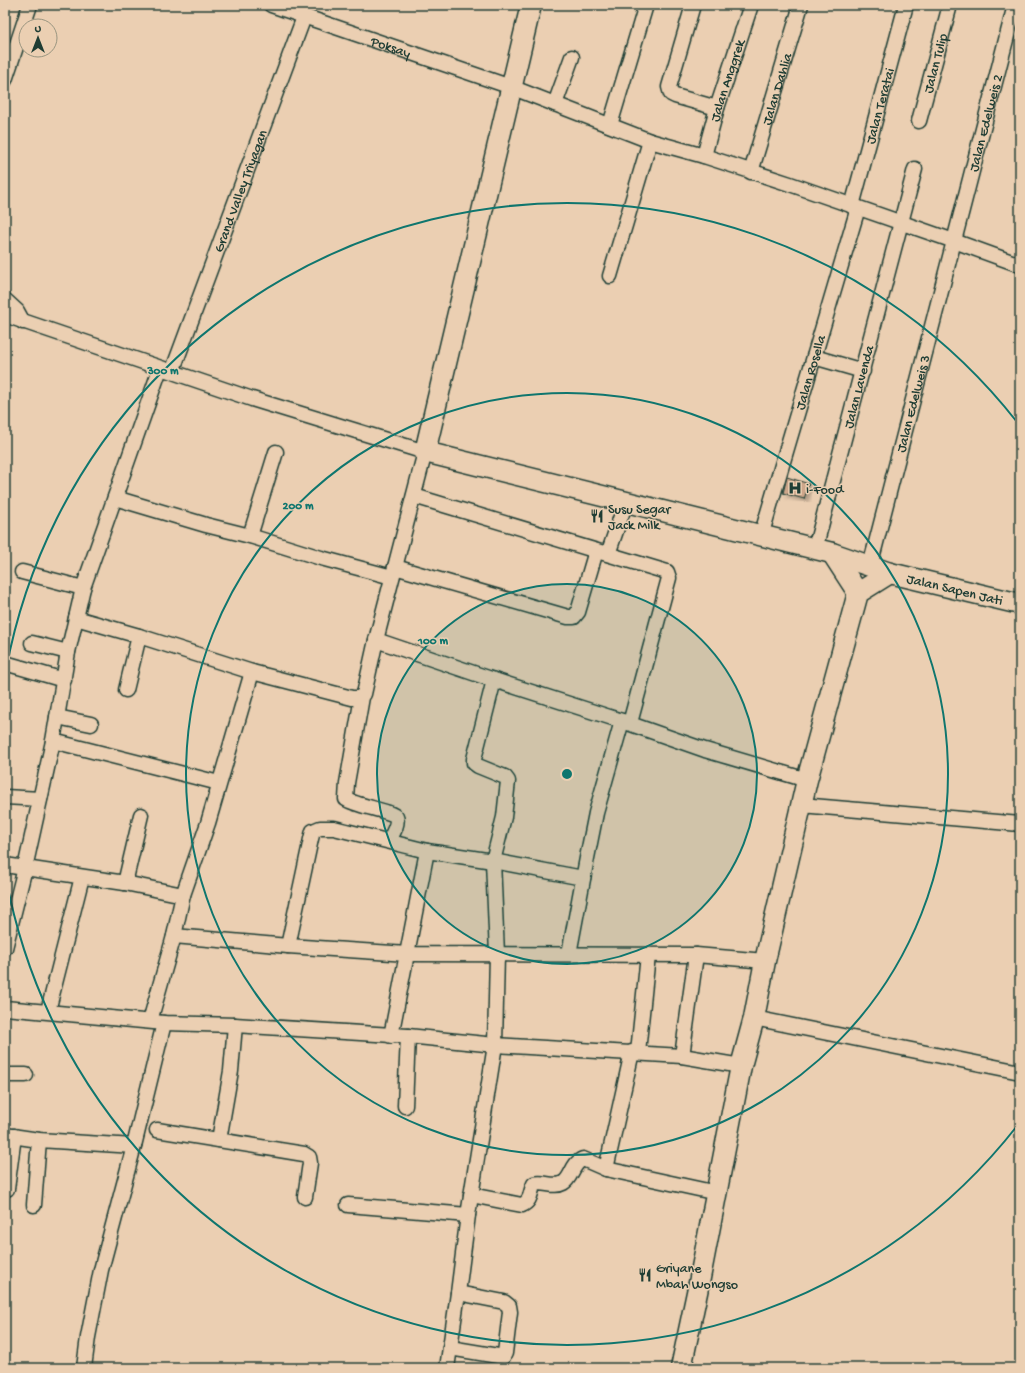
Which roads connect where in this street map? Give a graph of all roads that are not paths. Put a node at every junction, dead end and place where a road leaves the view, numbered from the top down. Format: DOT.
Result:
graph roads {
  1 [pos="30,5"];
  2 [pos="271,5"];
  3 [pos="531,5"];
  4 [pos="646,5"];
  5 [pos="693,5"];
  6 [pos="752,5"];
  7 [pos="801,5"];
  8 [pos="906,5"];
  9 [pos="950,5"];
  10 [pos="1015,5"];
  11 [pos="304,17"];
  12 [pos="572,57"];
  13 [pos="5,80"];
  14 [pos="511,87"];
  15 [pos="555,104"];
  16 [pos="717,108"];
  17 [pos="919,121"];
  18 [pos="610,125"];
  19 [pos="650,141"];
  20 [pos="704,156"];
  21 [pos="915,170"];
  22 [pos="751,172"];
  23 [pos="855,207"];
  24 [pos="901,223"];
  25 [pos="954,241"];
  26 [pos="1020,265"];
  27 [pos="610,276"];
  28 [pos="5,300"];
  29 [pos="5,315"];
  30 [pos="23,322"];
  31 [pos="814,357"];
  32 [pos="175,364"];
  33 [pos="160,369"];
  34 [pos="863,371"];
  35 [pos="276,452"];
  36 [pos="425,452"];
  37 [pos="414,496"];
  38 [pos="115,498"];
  39 [pos="626,502"];
  40 [pos="250,536"];
  41 [pos="761,536"];
  42 [pos="824,551"];
  43 [pos="602,552"];
  44 [pos="870,566"];
  45 [pos="22,572"];
  46 [pos="394,572"];
  47 [pos="890,573"];
  48 [pos="83,588"];
  49 [pos="858,593"];
  50 [pos="1020,604"];
  51 [pos="76,618"];
  52 [pos="140,636"];
  53 [pos="376,640"];
  54 [pos="32,643"];
  55 [pos="68,652"];
  56 [pos="5,663"];
  57 [pos="252,672"];
  58 [pos="64,680"];
  59 [pos="494,680"];
  60 [pos="126,690"];
  61 [pos="362,697"];
  62 [pos="57,717"];
  63 [pos="626,722"];
  64 [pos="91,724"];
  65 [pos="53,741"];
  66 [pos="807,780"];
  67 [pos="219,784"];
  68 [pos="5,797"];
  69 [pos="40,800"];
  70 [pos="801,805"];
  71 [pos="141,815"];
  72 [pos="1020,824"];
  73 [pos="389,841"];
  74 [pos="427,851"];
  75 [pos="493,861"];
  76 [pos="5,865"];
  77 [pos="25,868"];
  78 [pos="82,877"];
  79 [pos="583,878"];
  80 [pos="125,883"];
  81 [pos="183,895"];
  82 [pos="174,936"];
  83 [pos="288,946"];
  84 [pos="5,948"];
  85 [pos="407,954"];
  86 [pos="497,954"];
  87 [pos="570,954"];
  88 [pos="648,955"];
  89 [pos="696,955"];
  90 [pos="765,962"];
  91 [pos="5,1008"];
  92 [pos="48,1011"];
  93 [pos="754,1018"];
  94 [pos="150,1021"];
  95 [pos="164,1023"];
  96 [pos="235,1025"];
  97 [pos="391,1036"];
  98 [pos="408,1036"];
  99 [pos="495,1045"];
  100 [pos="635,1052"];
  101 [pos="682,1056"];
  102 [pos="741,1066"];
  103 [pos="1020,1072"];
  104 [pos="5,1075"];
  105 [pos="26,1075"];
  106 [pos="405,1106"];
  107 [pos="157,1130"];
  108 [pos="10,1135"];
  109 [pos="39,1140"];
  110 [pos="219,1140"];
  111 [pos="134,1146"];
  112 [pos="606,1168"];
  113 [pos="7,1189"];
  114 [pos="717,1193"];
  115 [pos="471,1195"];
  116 [pos="305,1197"];
  117 [pos="34,1205"];
  118 [pos="348,1205"];
  119 [pos="468,1215"];
  120 [pos="458,1293"];
  121 [pos="450,1348"];
  122 [pos="84,1368"];
  123 [pos="447,1368"];
  124 [pos="680,1368"];
  1 -- 13 [label="street"];
  2 -- 11 [label="street, Poksay"];
  3 -- 14 [label="street"];
  4 -- 18 [label="street"];
  5 -- 16 [label="street"];
  6 -- 16 [label="street, Jalan Anggrek"];
  7 -- 22 [label="street, Jalan Dahlia"];
  8 -- 23 [label="street, Jalan Teratai"];
  9 -- 17 [label="street, Jalan Tulip"];
  10 -- 25 [label="street, Jalan Edelweis 2"];
  11 -- 14 [label="street, Poksay"];
  11 -- 32 [label="street, Grand Valley Triyagan"];
  12 -- 15 [label="street"];
  14 -- 15 [label="street, Poksay"];
  14 -- 36 [label="street"];
  15 -- 18 [label="street, Poksay"];
  16 -- 20 [label="street, Jalan Anggrek"];
  18 -- 19 [label="street, Poksay"];
  19 -- 20 [label="street, Poksay"];
  19 -- 27 [label="street"];
  20 -- 22 [label="street, Poksay"];
  21 -- 24 [label="street, Jalan Lavenda"];
  22 -- 23 [label="street, Poksay"];
  23 -- 24 [label="street, Poksay"];
  23 -- 31 [label="street, Jalan Rosella"];
  24 -- 25 [label="street, Poksay"];
  24 -- 34 [label="street, Jalan Lavenda"];
  25 -- 26 [label="street, Poksay"];
  25 -- 44 [label="street, Jalan Edelweis 3"];
  28 -- 30 [label="street"];
  29 -- 30 [label="street"];
  30 -- 33 [label="street"];
  31 -- 34 [label="street"];
  31 -- 41 [label="street, Jalan Rosella"];
  33 -- 36 [label="street"];
  33 -- 38 [label="street"];
  34 -- 42 [label="street, Jalan Lavenda"];
  35 -- 40 [label="street"];
  36 -- 37 [label="street"];
  36 -- 39 [label="street, Jalan Sapen Jati"];
  37 -- 43 [label="street"];
  37 -- 46 [label="street"];
  38 -- 40 [label="street"];
  38 -- 48 [label="street"];
  39 -- 41 [label="street, Jalan Sapen Jati"];
  39 -- 43 [label="street"];
  40 -- 46 [label="street"];
  41 -- 42 [label="street, Jalan Sapen Jati"];
  42 -- 44 [label="street, Jalan Sapen Jati"];
  42 -- 49 [label="street"];
  43 -- 46 [label="street"];
  43 -- 63 [label="street"];
  44 -- 47 [label="street, Jalan Sapen Jati"];
  45 -- 48 [label="street"];
  46 -- 53 [label="street"];
  47 -- 49 [label="street"];
  47 -- 50 [label="street, Jalan Sapen Jati"];
  48 -- 51 [label="street"];
  49 -- 66 [label="street"];
  51 -- 52 [label="street"];
  51 -- 55 [label="street"];
  52 -- 57 [label="street"];
  52 -- 60 [label="street"];
  53 -- 59 [label="street"];
  53 -- 61 [label="street"];
  54 -- 55 [label="street"];
  55 -- 58 [label="street"];
  56 -- 58 [label="street"];
  57 -- 61 [label="street"];
  57 -- 67 [label="street"];
  58 -- 62 [label="street"];
  59 -- 63 [label="street"];
  59 -- 75 [label="street"];
  61 -- 73 [label="street"];
  62 -- 64 [label="street"];
  62 -- 65 [label="street"];
  63 -- 66 [label="street"];
  63 -- 79 [label="street"];
  65 -- 67 [label="street"];
  65 -- 69 [label="street"];
  66 -- 70 [label="street"];
  67 -- 81 [label="street"];
  68 -- 69 [label="street"];
  69 -- 77 [label="street"];
  70 -- 72 [label="street"];
  70 -- 90 [label="street"];
  71 -- 80 [label="street"];
  73 -- 74 [label="street"];
  73 -- 83 [label="street"];
  74 -- 75 [label="street"];
  74 -- 85 [label="street"];
  75 -- 79 [label="street"];
  75 -- 86 [label="street"];
  76 -- 77 [label="street"];
  77 -- 78 [label="street"];
  77 -- 84 [label="street"];
  78 -- 80 [label="street"];
  78 -- 92 [label="street"];
  79 -- 87 [label="street"];
  80 -- 81 [label="street"];
  81 -- 82 [label="street"];
  82 -- 83 [label="street"];
  82 -- 94 [label="street"];
  83 -- 85 [label="street"];
  85 -- 86 [label="street"];
  85 -- 97 [label="street"];
  86 -- 87 [label="street"];
  86 -- 99 [label="street"];
  87 -- 88 [label="street"];
  88 -- 89 [label="street"];
  88 -- 100 [label="street"];
  89 -- 90 [label="street"];
  89 -- 101 [label="street"];
  90 -- 93 [label="street"];
  91 -- 92 [label="street"];
  92 -- 94 [label="street"];
  93 -- 102 [label="street"];
  93 -- 103 [label="street"];
  94 -- 95 [label="street"];
  95 -- 96 [label="street"];
  95 -- 111 [label="street"];
  96 -- 97 [label="street"];
  96 -- 110 [label="street"];
  97 -- 98 [label="street"];
  98 -- 99 [label="street"];
  98 -- 106 [label="street"];
  99 -- 100 [label="street"];
  99 -- 115 [label="street"];
  100 -- 101 [label="street"];
  100 -- 112 [label="street"];
  101 -- 102 [label="street"];
  102 -- 114 [label="street"];
  104 -- 105 [label="street"];
  107 -- 110 [label="street"];
  108 -- 109 [label="street"];
  108 -- 113 [label="street"];
  109 -- 111 [label="street"];
  109 -- 117 [label="street"];
  110 -- 116 [label="street"];
  111 -- 122 [label="street"];
  112 -- 114 [label="street"];
  112 -- 115 [label="street"];
  114 -- 124 [label="street"];
  115 -- 119 [label="street"];
  118 -- 119 [label="street"];
  119 -- 120 [label="street"];
  120 -- 121 [label="street"];
  120 -- 121 [label="street"];
  121 -- 123 [label="street"];
}
